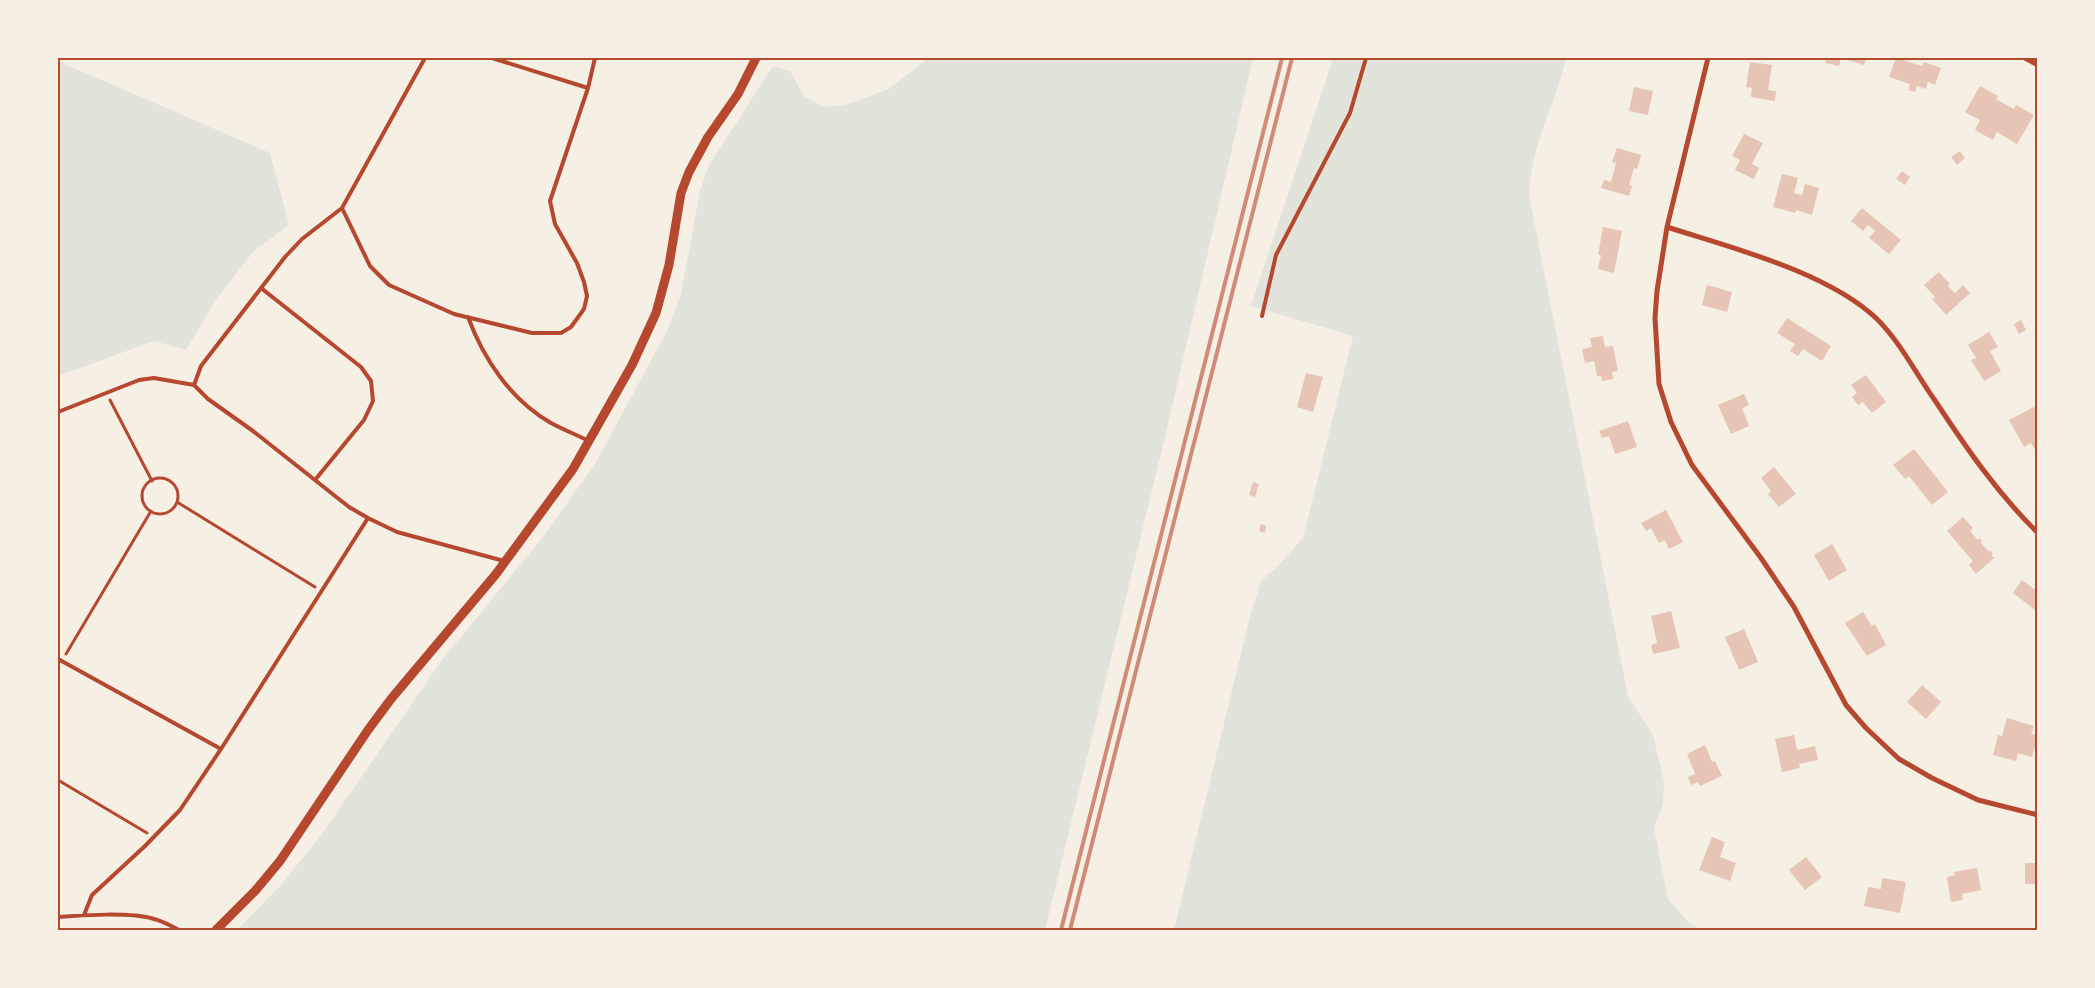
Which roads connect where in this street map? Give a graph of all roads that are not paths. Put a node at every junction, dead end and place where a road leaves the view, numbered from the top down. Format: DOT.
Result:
graph roads {
  1 [pos="425,58"];
  2 [pos="492,58"];
  3 [pos="595,58"];
  4 [pos="756,58"];
  5 [pos="1366,58"];
  6 [pos="1708,58"];
  7 [pos="2025,58"];
  8 [pos="2038,65"];
  9 [pos="588,88"];
  10 [pos="342,208"];
  11 [pos="1667,227"];
  12 [pos="262,288"];
  13 [pos="1262,316"];
  14 [pos="468,317"];
  15 [pos="194,385"];
  16 [pos="58,412"];
  17 [pos="589,441"];
  18 [pos="315,480"];
  19 [pos="368,518"];
  20 [pos="2038,533"];
  21 [pos="506,561"];
  22 [pos="59,660"];
  23 [pos="222,749"];
  24 [pos="2038,815"];
  25 [pos="84,915"];
  26 [pos="58,917"];
  27 [pos="179,930"];
  28 [pos="216,930"];
  1 -- 10 [label="lane"];
  2 -- 9 [label="lane"];
  3 -- 9 [label="lane"];
  4 -- 17 [label="street"];
  5 -- 13 [label="lane"];
  6 -- 11 [label="street"];
  7 -- 8 [label="street"];
  9 -- 14 [label="lane"];
  10 -- 12 [label="lane"];
  10 -- 14 [label="lane"];
  11 -- 20 [label="street"];
  11 -- 24 [label="street"];
  12 -- 15 [label="lane"];
  12 -- 18 [label="lane"];
  14 -- 17 [label="lane"];
  15 -- 16 [label="lane"];
  15 -- 18 [label="lane"];
  17 -- 21 [label="street"];
  18 -- 19 [label="lane"];
  19 -- 21 [label="lane"];
  19 -- 23 [label="lane"];
  21 -- 28 [label="street"];
  22 -- 23 [label="lane"];
  23 -- 25 [label="lane"];
  25 -- 26 [label="lane"];
  25 -- 27 [label="lane"];
}
